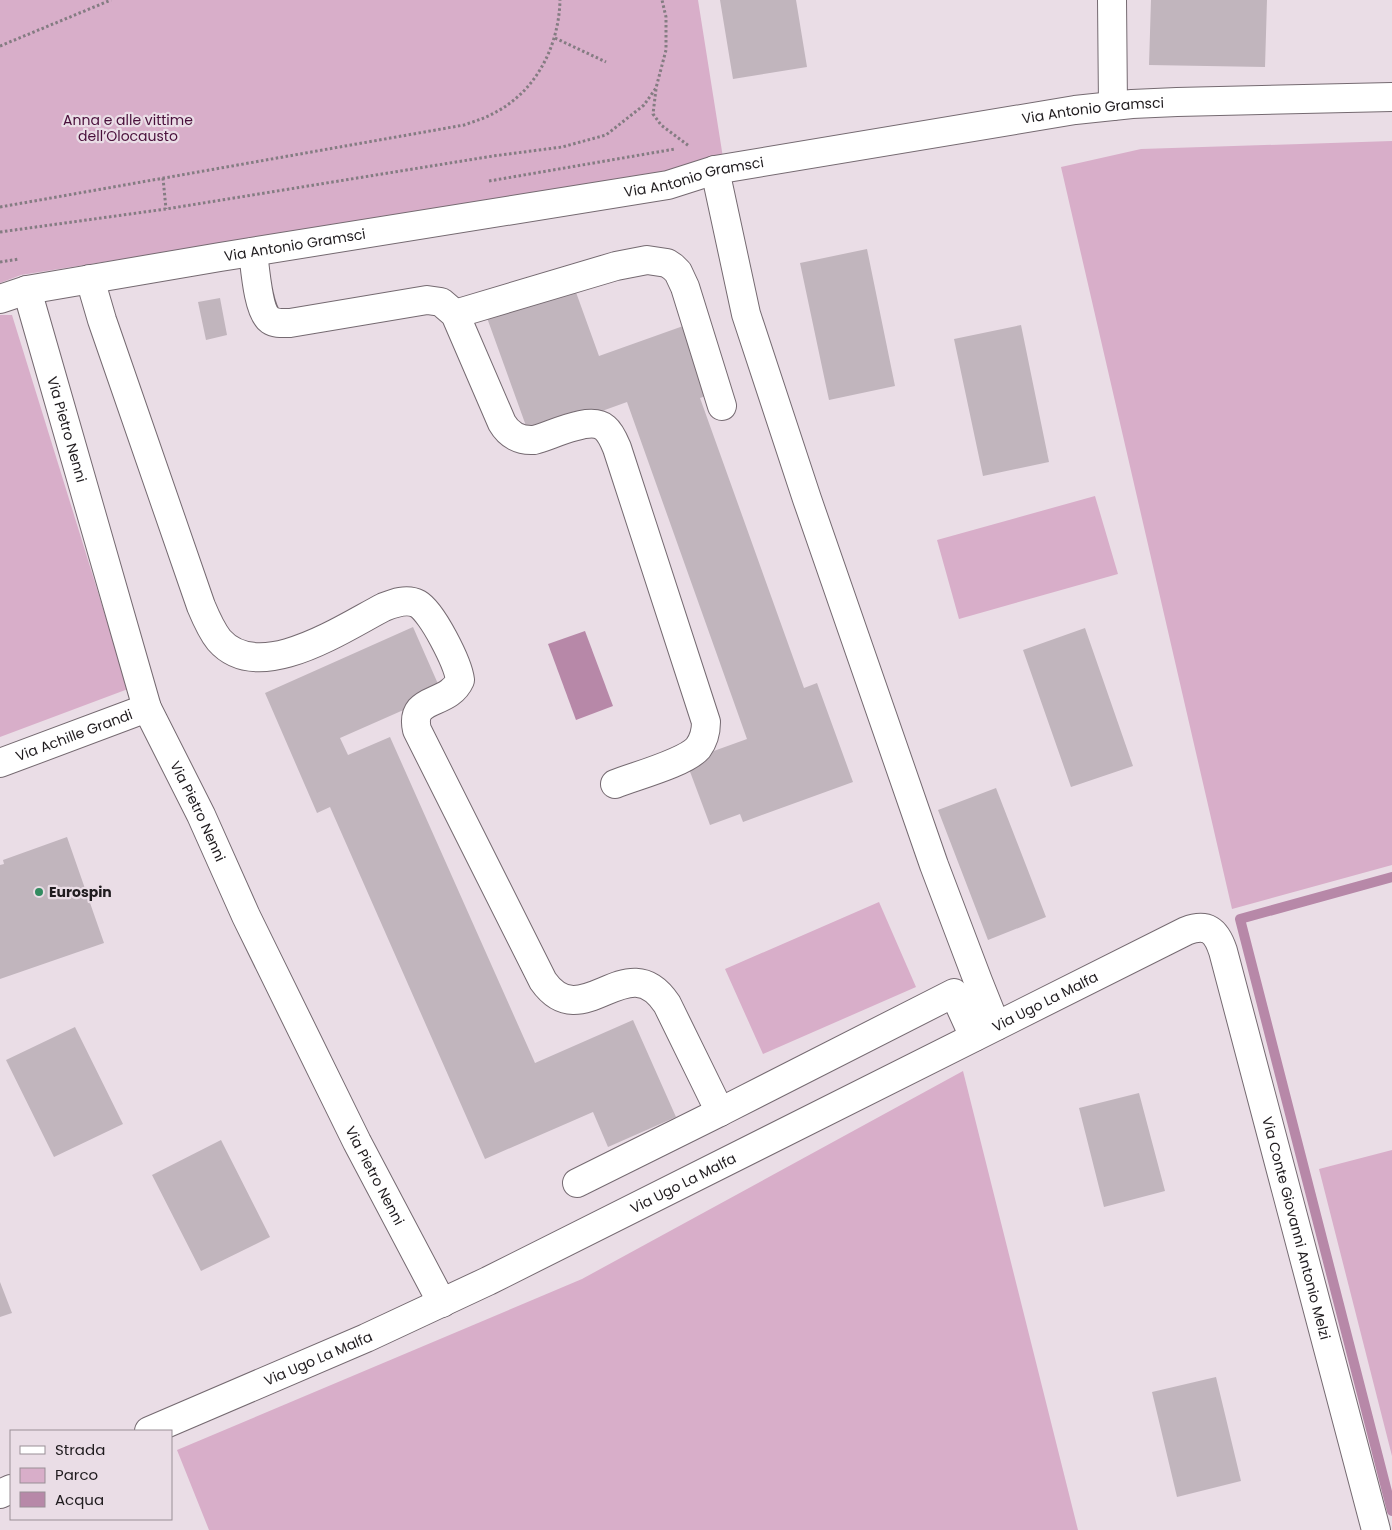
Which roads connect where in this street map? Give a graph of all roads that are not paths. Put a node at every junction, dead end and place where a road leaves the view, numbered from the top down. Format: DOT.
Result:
graph roads {
  1 [pos="1112,0"];
  2 [pos="1392,97"];
  3 [pos="1113,106"];
  4 [pos="715,170"];
  5 [pos="253,252"];
  6 [pos="90,279"];
  7 [pos="28,290"];
  8 [pos="0,299"];
  9 [pos="455,314"];
  10 [pos="722,406"];
  11 [pos="147,708"];
  12 [pos="0,763"];
  13 [pos="615,784"];
  14 [pos="1210,929"];
  15 [pos="985,1032"];
  16 [pos="720,1112"];
  17 [pos="577,1183"];
  18 [pos="442,1303"];
  19 [pos="151,1430"];
  20 [pos="1376,1530"];
  1 -- 3 [label="street"];
  2 -- 3 [label="street, Via Antonio Gramsci"];
  3 -- 4 [label="street, Via Antonio Gramsci"];
  4 -- 5 [label="street, Via Antonio Gramsci"];
  4 -- 15 [label="street"];
  5 -- 6 [label="street, Via Antonio Gramsci"];
  5 -- 9 [label="street"];
  6 -- 7 [label="street, Via Antonio Gramsci"];
  6 -- 16 [label="street"];
  7 -- 8 [label="street, Via Antonio Gramsci"];
  7 -- 11 [label="street, Via Pietro Nenni"];
  9 -- 10 [label="street"];
  9 -- 13 [label="street"];
  11 -- 12 [label="street, Via Achille Grandi"];
  11 -- 18 [label="street, Via Pietro Nenni"];
  14 -- 15 [label="street, Via Ugo La Malfa"];
  14 -- 20 [label="street, Via Conte Giovanni Antonio Melzi"];
  15 -- 16 [label="street"];
  15 -- 18 [label="street, Via Ugo La Malfa"];
  16 -- 17 [label="street"];
  18 -- 19 [label="street, Via Ugo La Malfa"];
}
